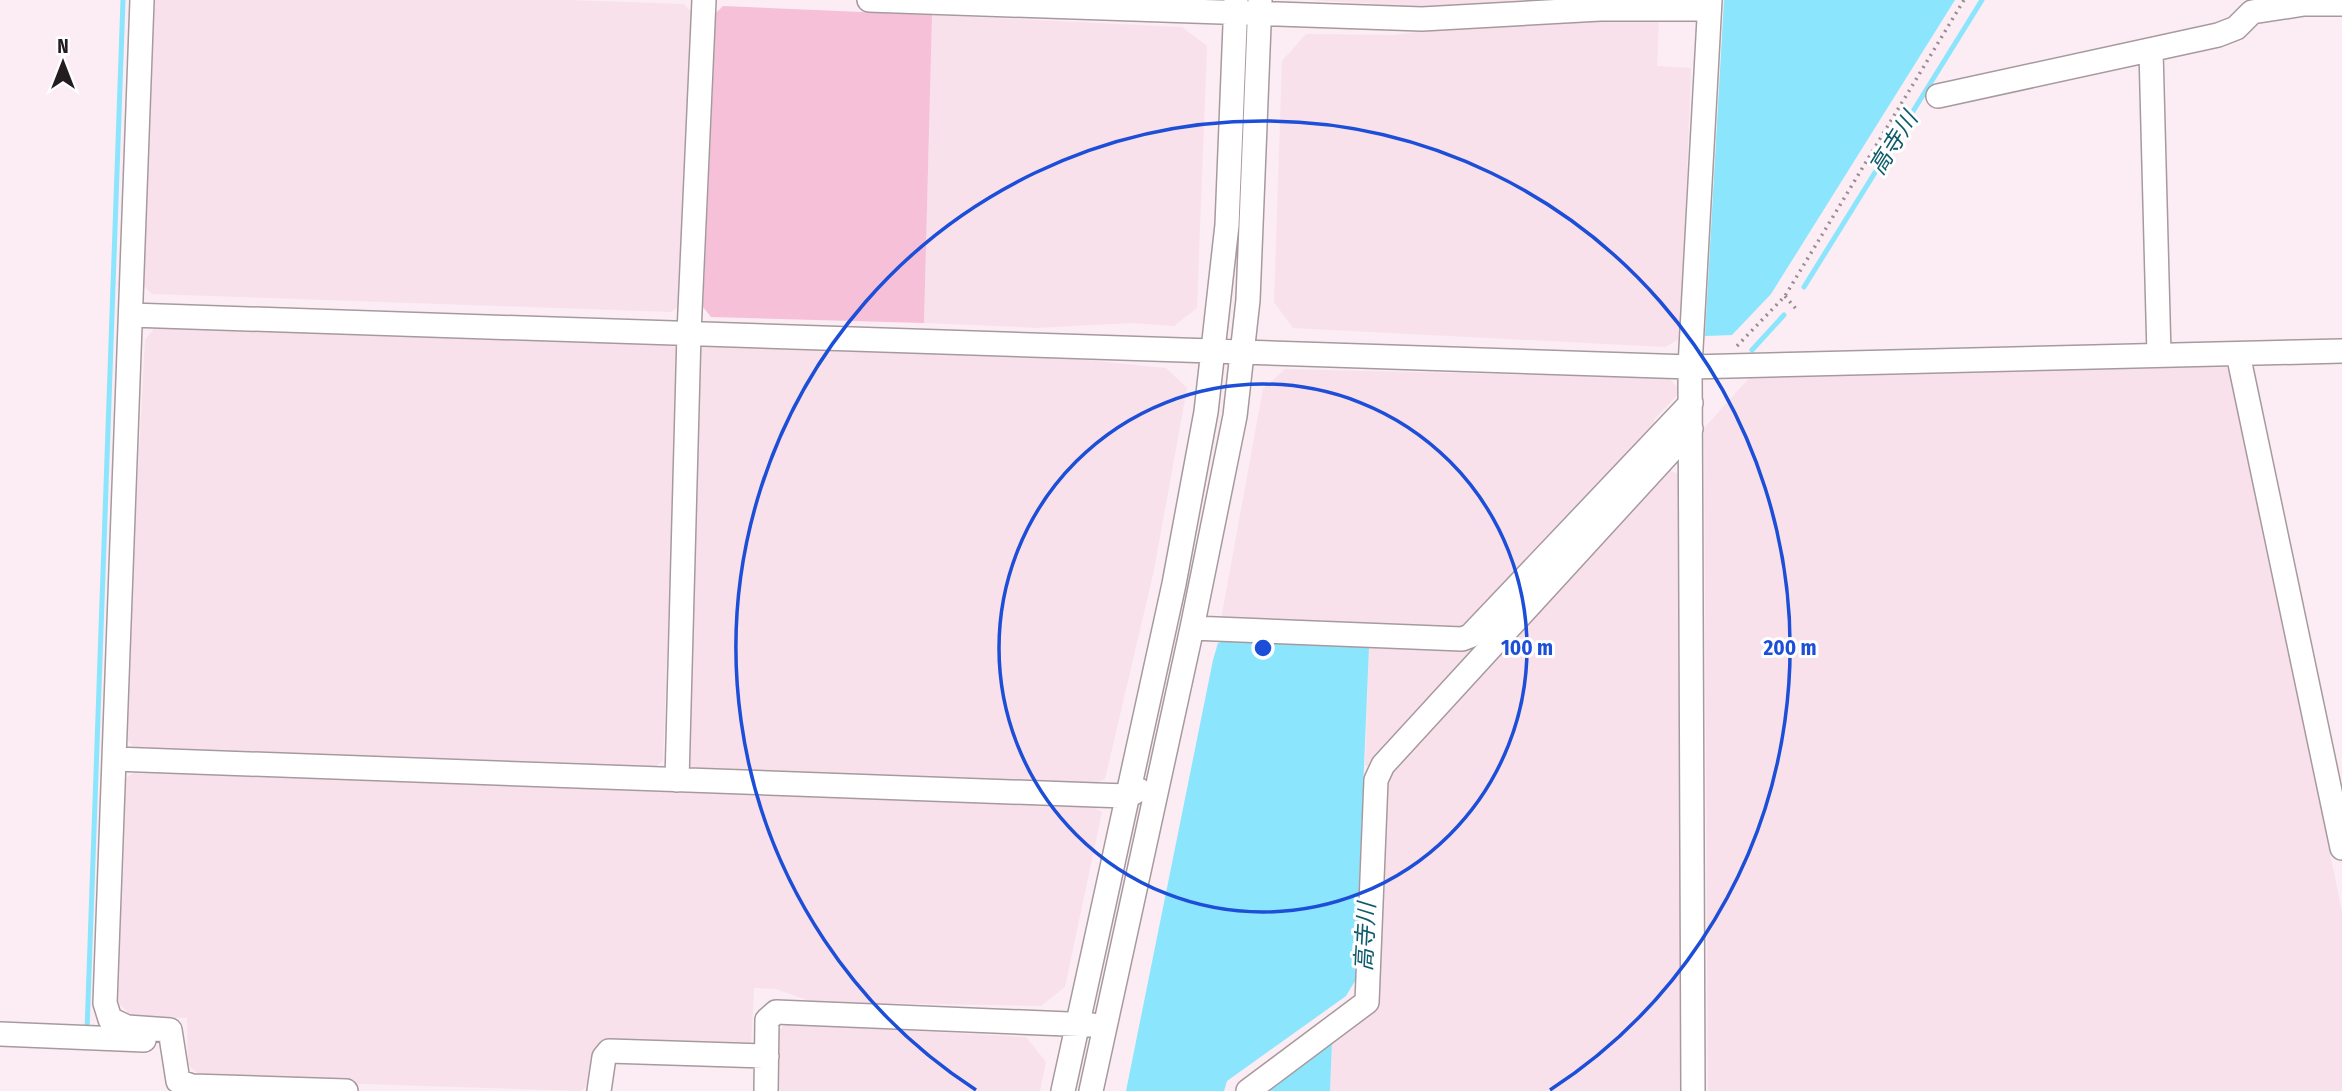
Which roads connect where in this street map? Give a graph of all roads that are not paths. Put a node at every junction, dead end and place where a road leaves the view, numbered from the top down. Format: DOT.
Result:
graph roads {
  1 [pos="142,0"];
  2 [pos="704,0"];
  3 [pos="869,0"];
  4 [pos="2304,2"];
  5 [pos="2342,4"];
  6 [pos="1709,5"];
  7 [pos="1236,6"];
  8 [pos="1260,6"];
  9 [pos="2151,51"];
  10 [pos="1938,96"];
  11 [pos="131,315"];
  12 [pos="689,332"];
  13 [pos="2342,351"];
  14 [pos="1214,353"];
  15 [pos="1244,353"];
  16 [pos="2238,354"];
  17 [pos="2159,355"];
  18 [pos="1700,367"];
  19 [pos="1691,403"];
  20 [pos="1691,429"];
  21 [pos="1192,628"];
  22 [pos="115,759"];
  23 [pos="1162,767"];
  24 [pos="677,780"];
  25 [pos="1128,796"];
  26 [pos="1147,841"];
  27 [pos="2342,848"];
  28 [pos="1078,1025"];
  29 [pos="1105,1026"];
  30 [pos="170,1030"];
  31 [pos="0,1034"];
  32 [pos="767,1056"];
  33 [pos="346,1091"];
  34 [pos="599,1091"];
  35 [pos="766,1091"];
  36 [pos="1063,1091"];
  37 [pos="1091,1091"];
  38 [pos="1248,1091"];
  39 [pos="1693,1091"];
  1 -- 11 [label="street"];
  2 -- 12 [label="street"];
  3 -- 7 [label="street"];
  4 -- 5 [label="street"];
  4 -- 9 [label="street"];
  6 -- 8 [label="street"];
  6 -- 18 [label="street"];
  7 -- 8 [label="street"];
  7 -- 14 [label="street"];
  8 -- 15 [label="street"];
  9 -- 10 [label="street"];
  9 -- 17 [label="street"];
  11 -- 12 [label="street"];
  11 -- 22 [label="street"];
  12 -- 14 [label="street"];
  12 -- 24 [label="street"];
  13 -- 16 [label="street"];
  14 -- 15 [label="street"];
  14 -- 25 [label="street"];
  15 -- 18 [label="street"];
  15 -- 21 [label="street"];
  16 -- 17 [label="street"];
  16 -- 27 [label="street"];
  17 -- 18 [label="street"];
  18 -- 19 [label="street"];
  19 -- 20 [label="street"];
  19 -- 21 [label="street"];
  20 -- 38 [label="street"];
  20 -- 39 [label="street"];
  21 -- 23 [label="street"];
  22 -- 24 [label="street"];
  22 -- 30 [label="street"];
  23 -- 25 [label="street"];
  23 -- 26 [label="street"];
  24 -- 25 [label="street"];
  25 -- 26 [label="street"];
  25 -- 28 [label="street"];
  26 -- 29 [label="street"];
  28 -- 29 [label="street"];
  28 -- 32 [label="street"];
  28 -- 36 [label="street"];
  29 -- 37 [label="street"];
  30 -- 31 [label="street"];
  30 -- 33 [label="street"];
  32 -- 34 [label="street"];
  32 -- 35 [label="street"];
}
